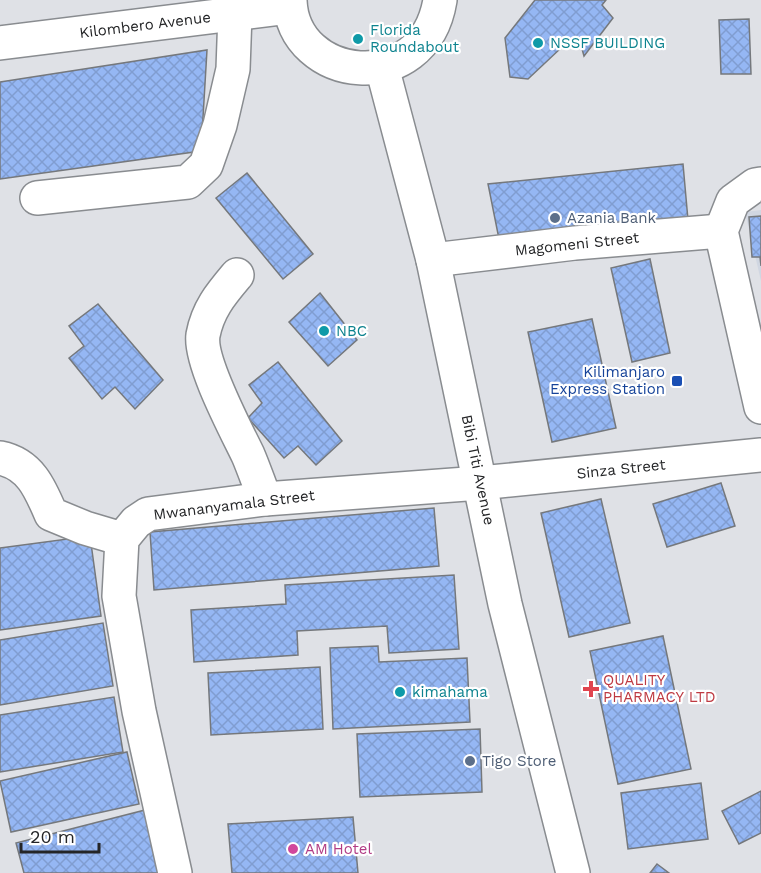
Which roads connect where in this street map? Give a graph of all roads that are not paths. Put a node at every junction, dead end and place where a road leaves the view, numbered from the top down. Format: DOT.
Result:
graph roads {
  1 [pos="440,0"];
  2 [pos="290,4"];
  3 [pos="235,14"];
  4 [pos="0,43"];
  5 [pos="382,68"];
  6 [pos="761,184"];
  7 [pos="37,198"];
  8 [pos="721,231"];
  9 [pos="433,260"];
  10 [pos="237,275"];
  11 [pos="761,407"];
  12 [pos="761,455"];
  13 [pos="0,458"];
  14 [pos="480,483"];
  15 [pos="265,499"];
  16 [pos="123,538"];
  17 [pos="175,873"];
  18 [pos="573,873"];
  1 -- 5 [label="street"];
  2 -- 3 [label="street, Kilombero Avenue"];
  2 -- 5 [label="street"];
  3 -- 4 [label="street, Kilombero Avenue"];
  3 -- 7 [label="street"];
  5 -- 9 [label="street, Bibi Titi Avenue"];
  6 -- 8 [label="street"];
  8 -- 9 [label="street, Magomeni Street"];
  8 -- 11 [label="street"];
  9 -- 14 [label="street, Bibi Titi Avenue"];
  10 -- 15 [label="street"];
  12 -- 14 [label="street, Sinza Street"];
  13 -- 16 [label="street"];
  14 -- 15 [label="street, Mwananyamala Street"];
  14 -- 18 [label="street, Bibi Titi Avenue"];
  15 -- 16 [label="street, Mwananyamala Street"];
  16 -- 17 [label="street"];
}
